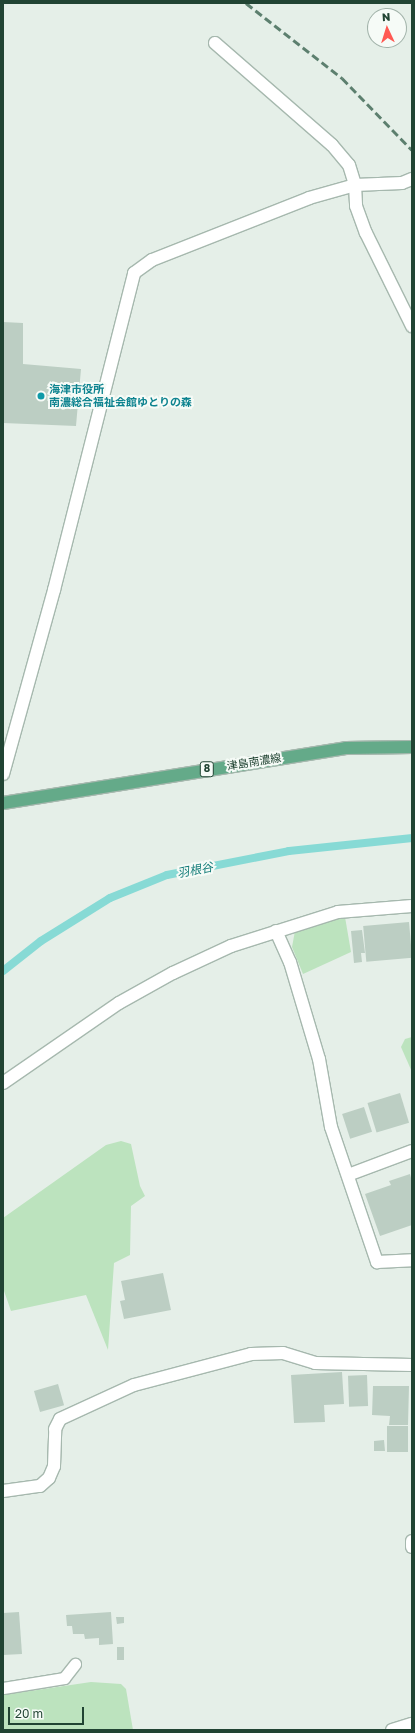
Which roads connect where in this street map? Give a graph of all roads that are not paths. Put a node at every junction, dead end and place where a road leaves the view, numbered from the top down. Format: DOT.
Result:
graph roads {
  1 [pos="215,43"];
  2 [pos="412,179"];
  3 [pos="355,185"];
  4 [pos="412,326"];
  5 [pos="412,747"];
  6 [pos="3,774"];
  7 [pos="3,803"];
  8 [pos="412,906"];
  9 [pos="276,931"];
  10 [pos="3,1083"];
  11 [pos="412,1151"];
  12 [pos="348,1175"];
  13 [pos="412,1260"];
  14 [pos="412,1365"];
  15 [pos="3,1491"];
  16 [pos="412,1541"];
  17 [pos="412,1547"];
  18 [pos="75,1664"];
  19 [pos="3,1688"];
  20 [pos="411,1726"];
  21 [pos="392,1730"];
  1 -- 3 [label="street"];
  2 -- 3 [label="street"];
  3 -- 4 [label="street"];
  3 -- 6 [label="street"];
  5 -- 7 [label="main road, 津島南濃線 / 8"];
  8 -- 9 [label="street"];
  9 -- 10 [label="street"];
  9 -- 12 [label="street"];
  11 -- 12 [label="street"];
  12 -- 13 [label="street"];
  14 -- 15 [label="street"];
  16 -- 17 [label="street"];
  18 -- 19 [label="lane"];
  20 -- 21 [label="street"];
}
